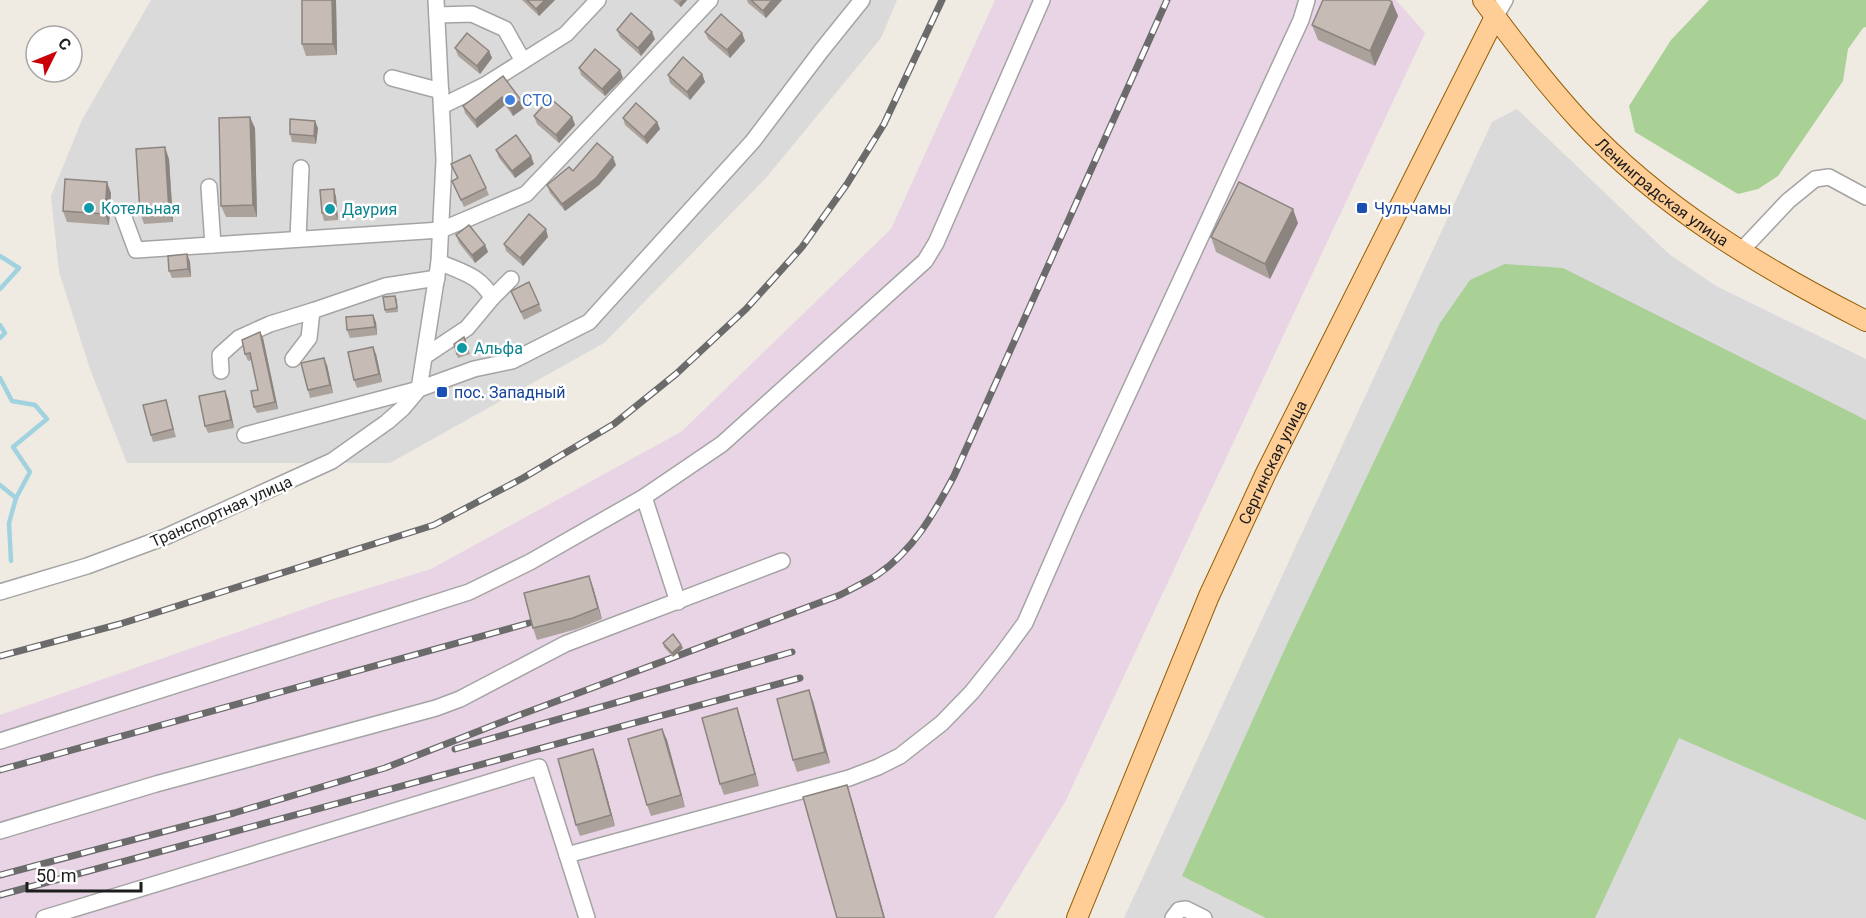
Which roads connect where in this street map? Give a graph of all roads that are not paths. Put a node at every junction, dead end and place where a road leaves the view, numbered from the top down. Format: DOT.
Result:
graph roads {
  1 [pos="598,0"];
  2 [pos="710,0"];
  3 [pos="862,0"];
  4 [pos="1042,0"];
  5 [pos="1307,0"];
  6 [pos="1483,0"];
  7 [pos="436,8"];
  8 [pos="1500,9"];
  9 [pos="523,61"];
  10 [pos="392,78"];
  11 [pos="441,99"];
  12 [pos="301,168"];
  13 [pos="209,187"];
  14 [pos="1866,197"];
  15 [pos="122,212"];
  16 [pos="441,230"];
  17 [pos="298,239"];
  18 [pos="213,245"];
  19 [pos="1740,252"];
  20 [pos="439,262"];
  21 [pos="436,278"];
  22 [pos="512,279"];
  23 [pos="492,298"];
  24 [pos="312,311"];
  25 [pos="1866,321"];
  26 [pos="425,356"];
  27 [pos="292,359"];
  28 [pos="221,371"];
  29 [pos="419,389"];
  30 [pos="363,403"];
  31 [pos="387,422"];
  32 [pos="245,435"];
  33 [pos="644,497"];
  34 [pos="782,561"];
  35 [pos="0,592"];
  36 [pos="678,602"];
  37 [pos="0,741"];
  38 [pos="0,831"];
  39 [pos="567,855"];
  40 [pos="44,918"];
  41 [pos="587,918"];
  42 [pos="1077,918"];
  43 [pos="1173,918"];
  44 [pos="1204,918"];
  1 -- 9 [label="street"];
  2 -- 16 [label="street"];
  3 -- 29 [label="street"];
  4 -- 33 [label="street"];
  5 -- 39 [label="street"];
  6 -- 8 [label="main road, Ленинградская улица"];
  7 -- 9 [label="street"];
  7 -- 11 [label="street"];
  8 -- 19 [label="main road, Ленинградская улица"];
  8 -- 42 [label="main road, Сергинская улица"];
  9 -- 11 [label="street"];
  10 -- 11 [label="street"];
  11 -- 16 [label="street"];
  12 -- 17 [label="street"];
  13 -- 18 [label="street"];
  14 -- 19 [label="street"];
  15 -- 18 [label="street"];
  16 -- 17 [label="street"];
  16 -- 20 [label="street"];
  17 -- 18 [label="street"];
  19 -- 25 [label="main road, Ленинградская улица"];
  20 -- 21 [label="street"];
  20 -- 23 [label="street"];
  21 -- 24 [label="street"];
  21 -- 26 [label="street"];
  22 -- 23 [label="street"];
  23 -- 26 [label="street"];
  24 -- 27 [label="street"];
  24 -- 28 [label="street"];
  26 -- 29 [label="street"];
  29 -- 30 [label="street"];
  29 -- 31 [label="street, Транспортная улица"];
  30 -- 31 [label="street"];
  30 -- 32 [label="street"];
  31 -- 35 [label="street, Транспортная улица"];
  33 -- 36 [label="street"];
  33 -- 37 [label="street"];
  34 -- 36 [label="street"];
  36 -- 38 [label="street"];
  39 -- 40 [label="street"];
  39 -- 41 [label="street"];
  43 -- 44 [label="street"];
}
